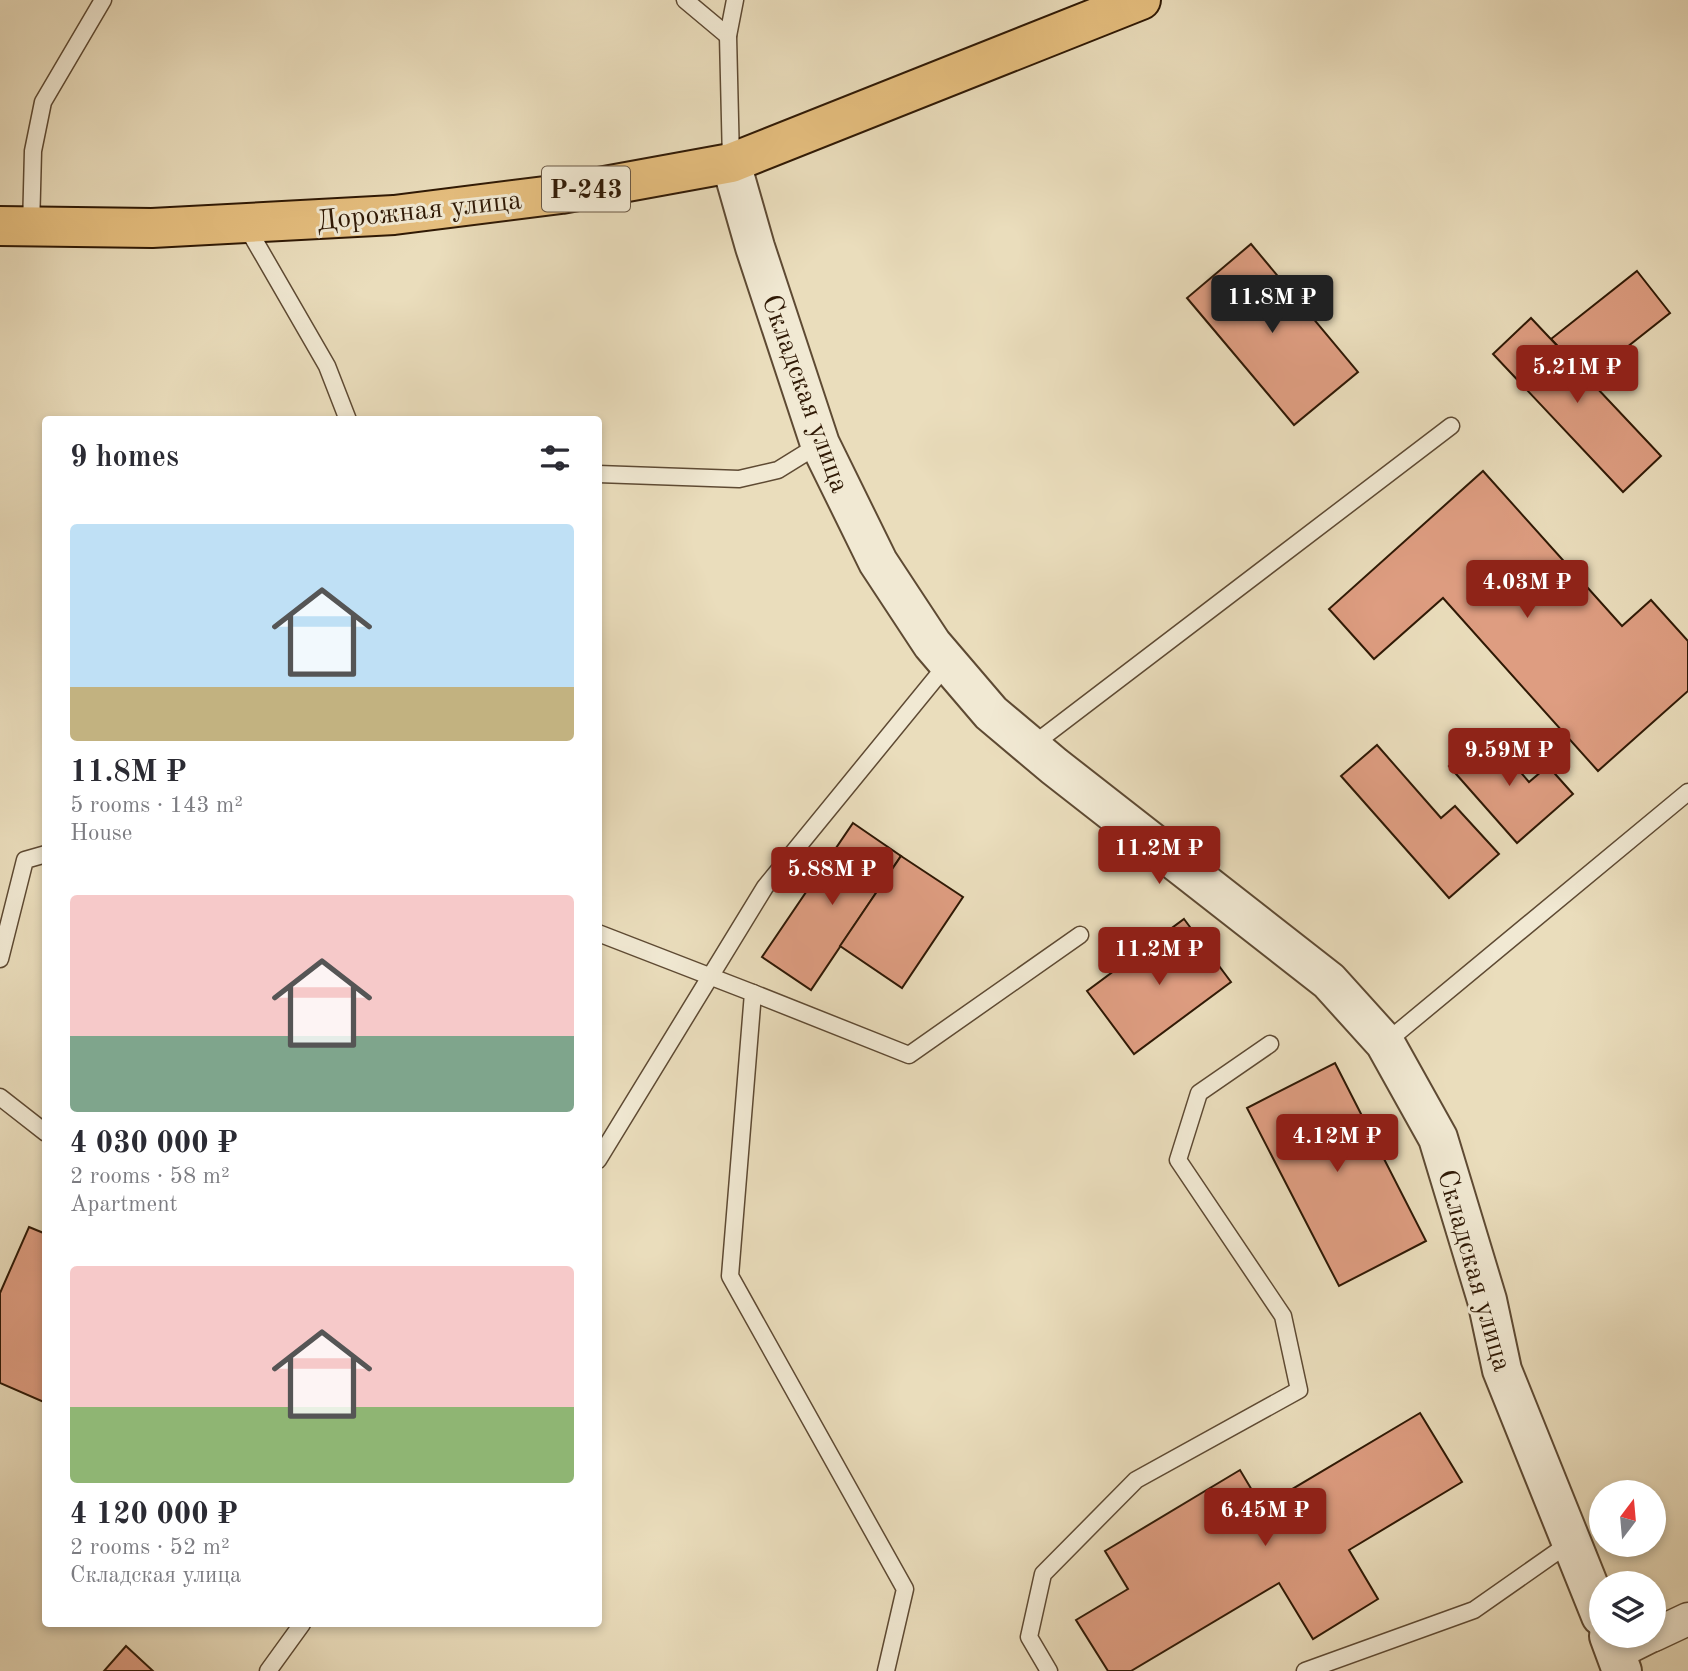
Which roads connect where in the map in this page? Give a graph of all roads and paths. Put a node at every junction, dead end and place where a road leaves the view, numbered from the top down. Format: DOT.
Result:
graph roads {
  1 [pos="103,0"];
  2 [pos="685,0"];
  3 [pos="735,0"];
  4 [pos="1141,0"];
  5 [pos="727,36"];
  6 [pos="731,163"];
  7 [pos="245,224"];
  8 [pos="15,227"];
  9 [pos="346,416"];
  10 [pos="1451,426"];
  11 [pos="820,444"];
  12 [pos="602,474"];
  13 [pos="948,663"];
  14 [pos="1030,747"];
  15 [pos="1688,792"];
  16 [pos="42,856"];
  17 [pos="602,935"];
  18 [pos="1080,935"];
  19 [pos="0,959"];
  20 [pos="710,978"];
  21 [pos="753,993"];
  22 [pos="1385,1043"];
  23 [pos="1270,1044"];
  24 [pos="0,1097"];
  25 [pos="42,1130"];
  26 [pos="602,1154"];
  27 [pos="1572,1542"];
  28 [pos="1589,1585"];
  29 [pos="1688,1619"];
  30 [pos="300,1627"];
  31 [pos="1666,1629"];
  32 [pos="268,1671"];
  33 [pos="886,1671"];
  34 [pos="1049,1671"];
  35 [pos="1305,1671"];
  1 -- 8 [label="lane"];
  2 -- 5 [label="lane"];
  3 -- 5 [label="lane"];
  4 -- 6 [label="highway, Дорожная улица / Р-243"];
  5 -- 6 [label="lane"];
  6 -- 7 [label="highway, Дорожная улица / Р-243"];
  6 -- 11 [label="street, Складская улица"];
  7 -- 8 [label="highway, Дорожная улица / Р-243"];
  7 -- 9 [label="lane"];
  10 -- 14 [label="lane"];
  11 -- 12 [label="lane"];
  11 -- 13 [label="street, Складская улица"];
  13 -- 14 [label="street, Складская улица"];
  13 -- 20 [label="lane"];
  14 -- 22 [label="street, Складская улица"];
  15 -- 22 [label="lane"];
  16 -- 19 [label="lane"];
  17 -- 20 [label="lane"];
  18 -- 21 [label="lane"];
  20 -- 21 [label="lane"];
  20 -- 26 [label="lane"];
  21 -- 33 [label="lane"];
  22 -- 27 [label="street, Складская улица"];
  23 -- 34 [label="lane"];
  24 -- 25 [label="lane"];
  27 -- 28 [label="street, Складская улица"];
  27 -- 35 [label="lane"];
  29 -- 31 [label="street"];
  30 -- 32 [label="lane"];
}
